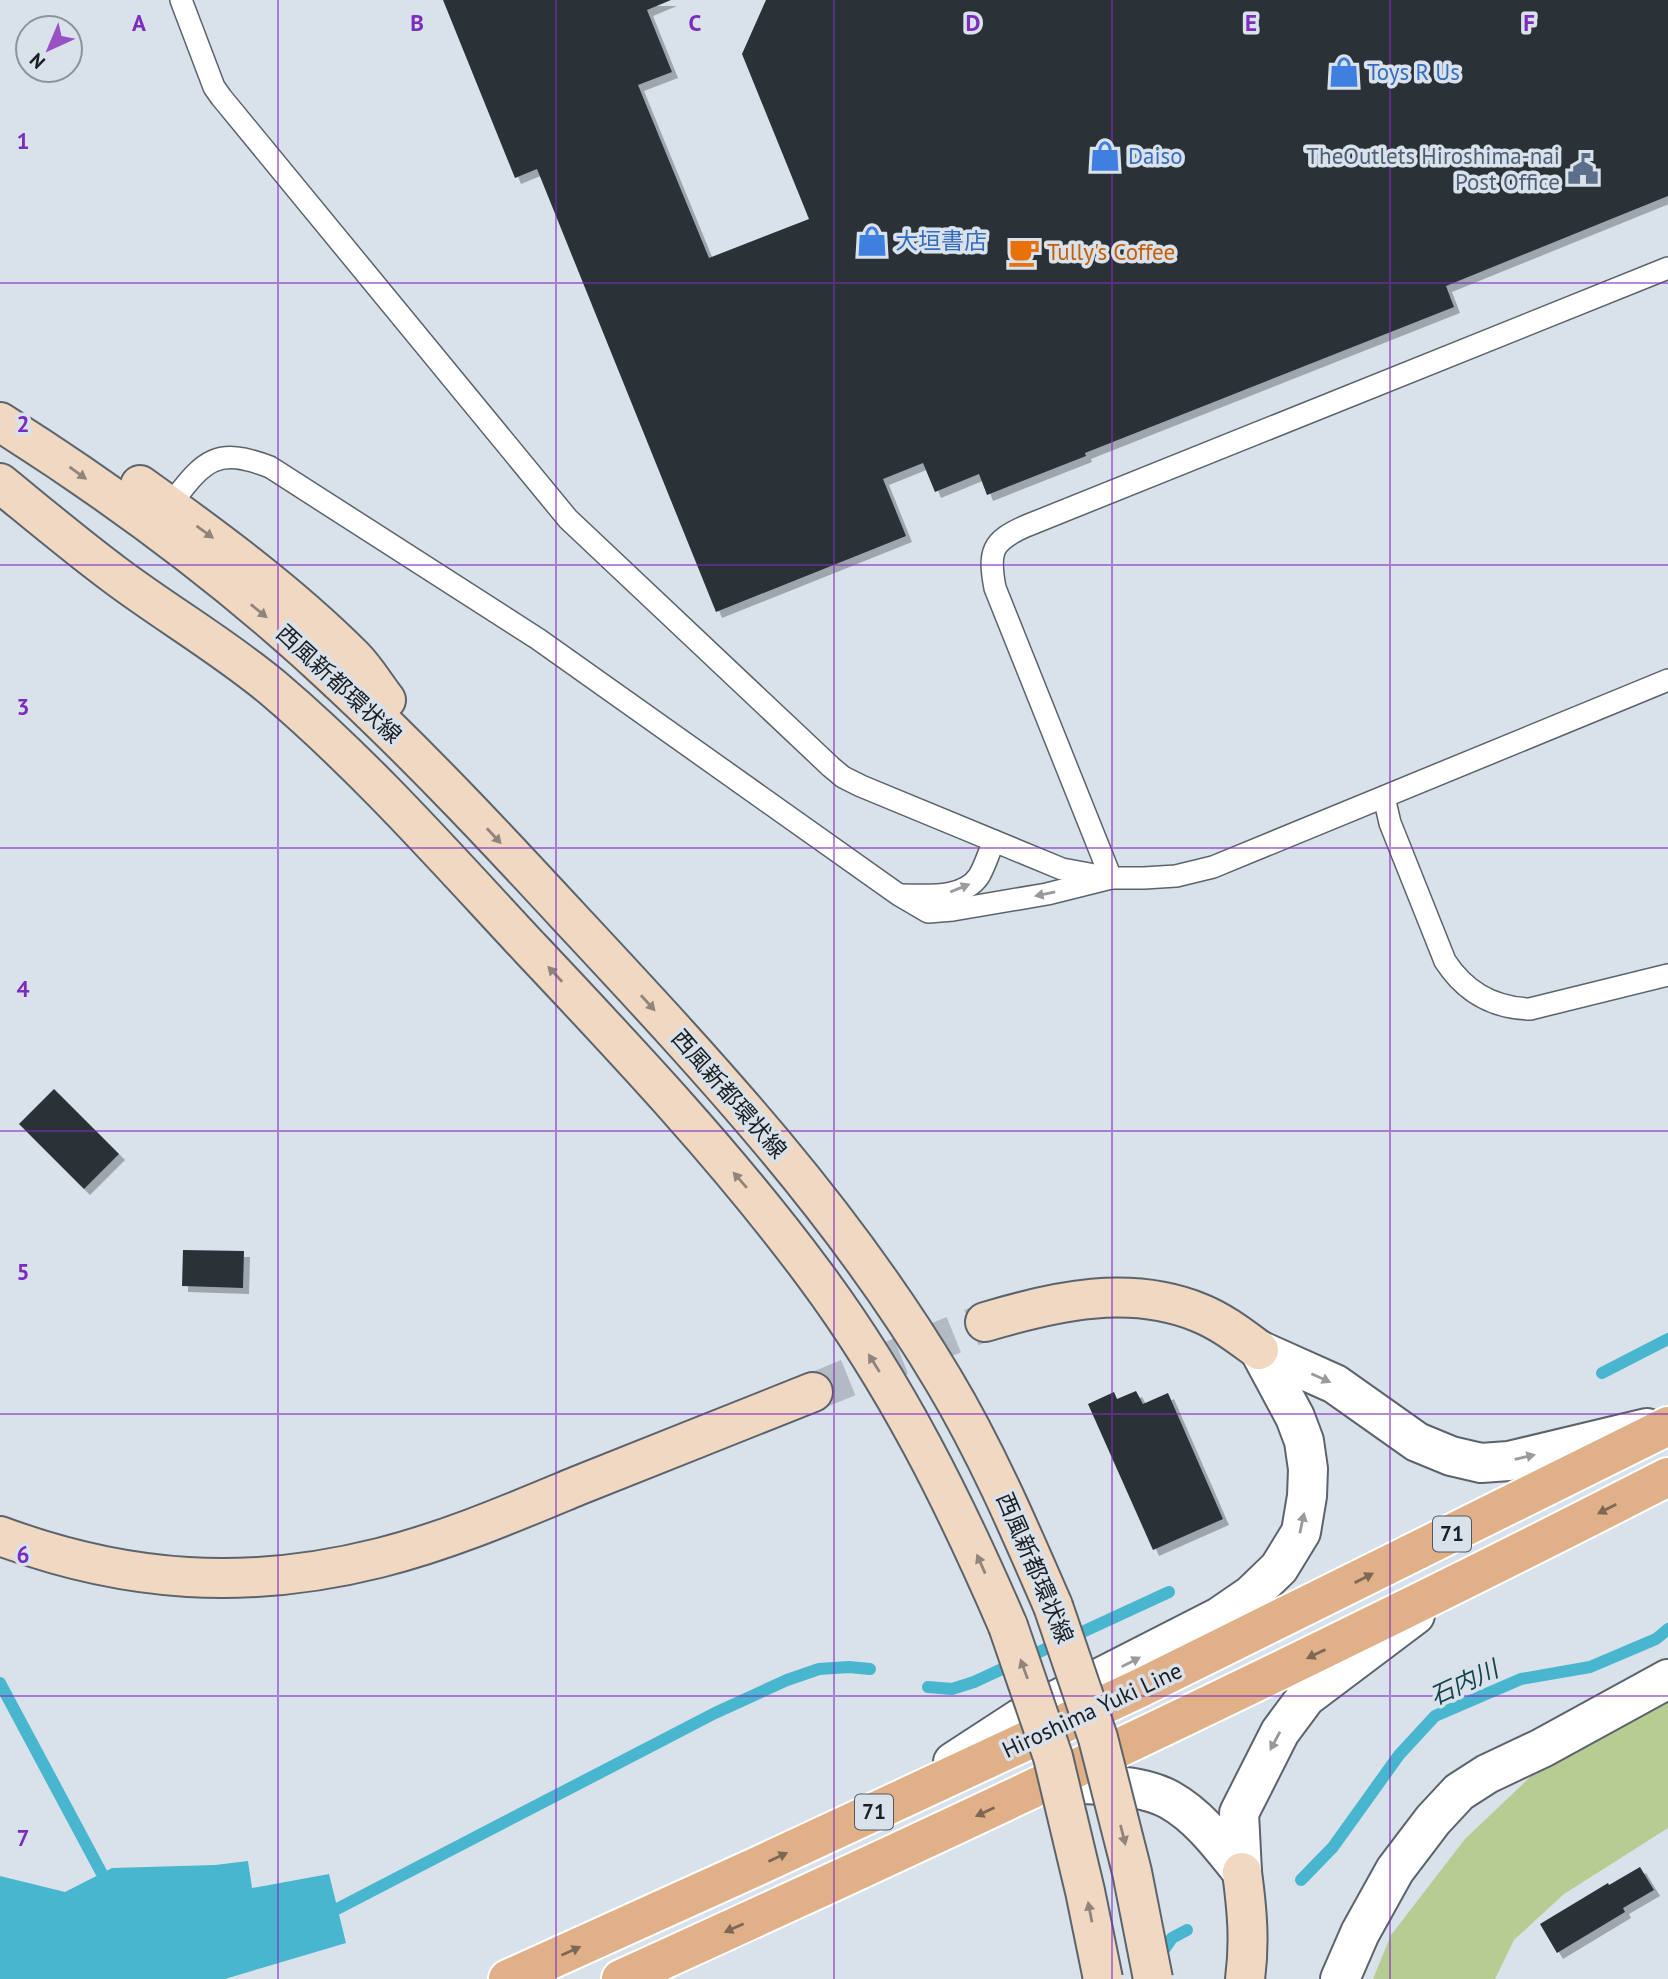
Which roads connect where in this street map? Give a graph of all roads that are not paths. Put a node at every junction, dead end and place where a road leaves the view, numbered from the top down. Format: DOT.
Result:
graph roads {
  1 [pos="181,0"];
  2 [pos="1668,268"];
  3 [pos="0,411"];
  4 [pos="0,422"];
  5 [pos="0,483"];
  6 [pos="169,506"];
  7 [pos="1668,680"];
  8 [pos="1384,797"];
  9 [pos="466,806"];
  10 [pos="994,841"];
  11 [pos="1111,878"];
  12 [pos="899,895"];
  13 [pos="1668,975"];
  14 [pos="985,1322"];
  15 [pos="1259,1350"];
  16 [pos="813,1392"];
  17 [pos="1668,1424"];
  18 [pos="1668,1478"];
  19 [pos="0,1536"];
  20 [pos="1454,1586"];
  21 [pos="1668,1679"];
  22 [pos="1047,1784"];
  23 [pos="883,1808"];
  24 [pos="1242,1872"];
  25 [pos="509,1979"];
  26 [pos="621,1979"];
  27 [pos="1103,1979"];
  28 [pos="1153,1979"];
  29 [pos="1245,1979"];
  30 [pos="1340,1979"];
  1 -- 10 [label="lane"];
  2 -- 11 [label="lane"];
  3 -- 6 [label="street"];
  4 -- 9 [label="street, 西風新都環状線, one-way"];
  27 -- 5 [label="street, 西風新都環状線, one-way, bridge"];
  6 -- 9 [label="street, one-way"];
  6 -- 12 [label="lane"];
  7 -- 8 [label="lane"];
  8 -- 11 [label="lane"];
  8 -- 13 [label="lane"];
  9 -- 28 [label="street, 西風新都環状線, one-way, bridge"];
  10 -- 11 [label="lane"];
  12 -- 10 [label="lane, one-way"];
  11 -- 12 [label="lane, one-way"];
  14 -- 15 [label="street"];
  15 -- 17 [label="street, one-way"];
  23 -- 15 [label="street, one-way"];
  16 -- 19 [label="street"];
  23 -- 17 [label="main road, Hiroshima Yuki Line / 71, one-way"];
  18 -- 20 [label="main road, Hiroshima Yuki Line / 71, one-way"];
  20 -- 22 [label="main road, Hiroshima Yuki Line / 71, one-way"];
  20 -- 24 [label="street, one-way"];
  21 -- 30 [label="street"];
  22 -- 24 [label="street"];
  22 -- 26 [label="main road, Hiroshima Yuki Line / 71, one-way"];
  25 -- 23 [label="main road, Hiroshima Yuki Line / 71, one-way"];
  24 -- 29 [label="street"];
}
